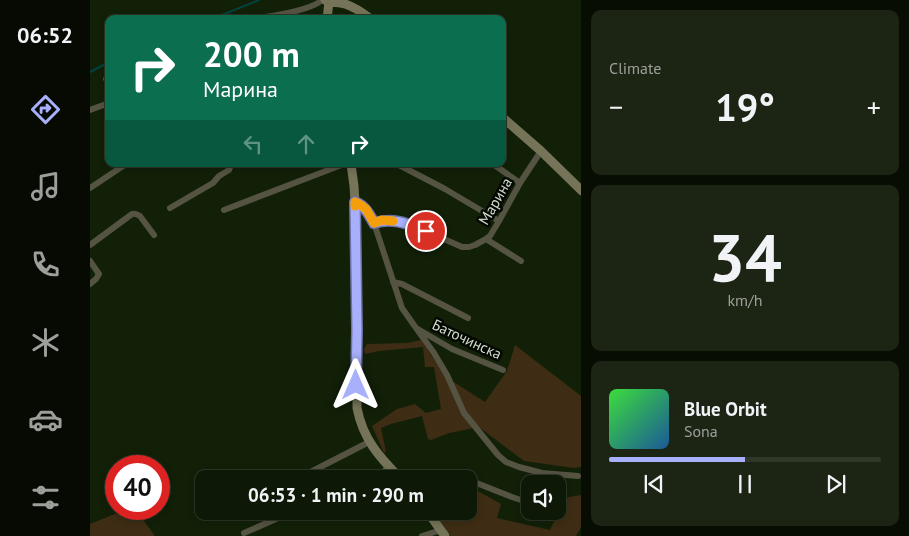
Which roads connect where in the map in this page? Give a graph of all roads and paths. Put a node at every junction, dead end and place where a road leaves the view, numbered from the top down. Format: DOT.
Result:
graph roads {
  1 [pos="350,0"];
  2 [pos="331,1"];
  3 [pos="359,10"];
  4 [pos="273,15"];
  5 [pos="327,15"];
  6 [pos="366,15"];
  7 [pos="105,104"];
  8 [pos="90,110"];
  9 [pos="506,121"];
  10 [pos="540,151"];
  11 [pos="122,167"];
  12 [pos="230,167"];
  13 [pos="336,167"];
  14 [pos="350,167"];
  15 [pos="403,167"];
  16 [pos="497,167"];
  17 [pos="520,183"];
  18 [pos="90,188"];
  19 [pos="581,190"];
  20 [pos="355,202"];
  21 [pos="170,208"];
  22 [pos="224,210"];
  23 [pos="499,221"];
  24 [pos="374,223"];
  25 [pos="154,235"];
  26 [pos="486,239"];
  27 [pos="90,245"];
  28 [pos="90,261"];
  29 [pos="521,261"];
  30 [pos="393,282"];
  31 [pos="90,284"];
  32 [pos="468,318"];
  33 [pos="416,328"];
  34 [pos="503,370"];
  35 [pos="369,442"];
  36 [pos="388,467"];
  37 [pos="315,470"];
  38 [pos="385,470"];
  39 [pos="391,470"];
  40 [pos="578,476"];
  41 [pos="477,483"];
  42 [pos="521,500"];
  43 [pos="274,520"];
  44 [pos="434,520"];
  45 [pos="244,533"];
  46 [pos="443,533"];
  47 [pos="422,536"];
  1 -- 3 [label="street"];
  2 -- 3 [label="street"];
  2 -- 4 [label="street"];
  2 -- 5 [label="street"];
  3 -- 6 [label="street"];
  7 -- 8 [label="street"];
  9 -- 10 [label="street"];
  10 -- 17 [label="street, Марина"];
  10 -- 19 [label="street"];
  11 -- 18 [label="street"];
  12 -- 21 [label="street"];
  13 -- 22 [label="street"];
  14 -- 20 [label="street"];
  15 -- 23 [label="street"];
  16 -- 17 [label="street"];
  17 -- 23 [label="street, Марина"];
  20 -- 24 [label="street"];
  20 -- 35 [label="street"];
  23 -- 26 [label="street, Марина"];
  24 -- 26 [label="street, Марина"];
  24 -- 30 [label="street, Баточинска"];
  25 -- 27 [label="street"];
  26 -- 29 [label="street"];
  28 -- 31 [label="street"];
  30 -- 32 [label="street"];
  30 -- 33 [label="street, Баточинска"];
  33 -- 34 [label="street, Баточинска"];
  33 -- 40 [label="street"];
  35 -- 36 [label="street"];
  35 -- 37 [label="street"];
  36 -- 38 [label="street"];
  36 -- 39 [label="street"];
  41 -- 42 [label="street"];
  43 -- 45 [label="street"];
  44 -- 46 [label="street"];
  46 -- 47 [label="street"];
}
